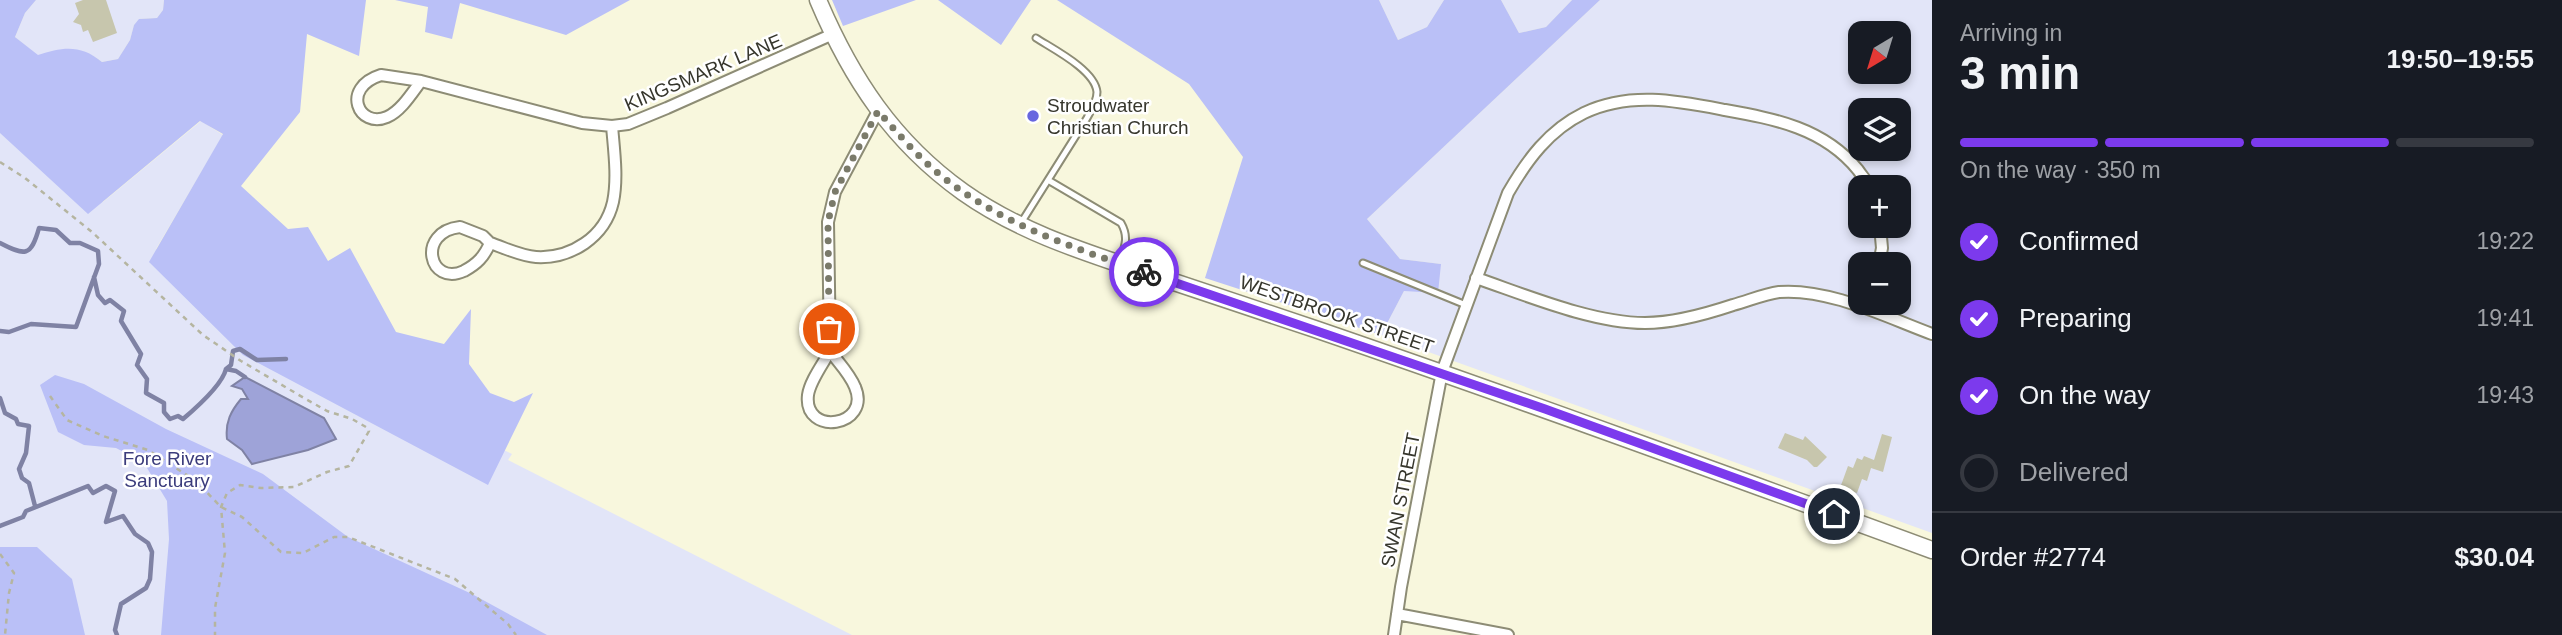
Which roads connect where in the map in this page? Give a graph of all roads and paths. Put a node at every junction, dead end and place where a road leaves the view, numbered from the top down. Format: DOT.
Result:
graph roads {
  1 [pos="818,0"];
  2 [pos="833,34"];
  3 [pos="1036,38"];
  4 [pos="421,81"];
  5 [pos="878,111"];
  6 [pos="612,126"];
  7 [pos="0,162"];
  8 [pos="1861,175"];
  9 [pos="1048,180"];
  10 [pos="1019,225"];
  11 [pos="490,243"];
  12 [pos="1363,262"];
  13 [pos="1119,263"];
  14 [pos="1476,278"];
  15 [pos="1848,302"];
  16 [pos="1466,304"];
  17 [pos="1889,315"];
  18 [pos="1932,334"];
  19 [pos="830,351"];
  20 [pos="1442,372"];
  21 [pos="50,396"];
  22 [pos="221,507"];
  23 [pos="1932,550"];
  24 [pos="0,554"];
  25 [pos="1397,614"];
  26 [pos="5,635"];
  27 [pos="215,635"];
  28 [pos="516,635"];
  29 [pos="1394,635"];
  30 [pos="1508,635"];
  1 -- 2 [label="main road, WESTBROOK STREET"];
  2 -- 5 [label="main road, WESTBROOK STREET"];
  2 -- 6 [label="street, KINGSMARK LANE"];
  3 -- 9 [label="lane"];
  4 -- 4 [label="street, KINGSMARK LANE"];
  4 -- 6 [label="street, KINGSMARK LANE"];
  5 -- 10 [label="main road, WESTBROOK STREET"];
  5 -- 19 [label="street"];
  6 -- 11 [label="street"];
  7 -- 22 [label="path"];
  8 -- 14 [label="street, SWAN STREET"];
  9 -- 10 [label="lane"];
  9 -- 13 [label="lane"];
  10 -- 13 [label="main road, WESTBROOK STREET"];
  11 -- 11 [label="street"];
  12 -- 16 [label="lane"];
  13 -- 20 [label="main road, WESTBROOK STREET"];
  14 -- 15 [label="street"];
  14 -- 16 [label="street, SWAN STREET"];
  16 -- 20 [label="street, SWAN STREET"];
  17 -- 18 [label="street"];
  19 -- 19 [label="street"];
  20 -- 23 [label="main road, WESTBROOK STREET"];
  20 -- 25 [label="street, SWAN STREET"];
  21 -- 22 [label="path"];
  22 -- 27 [label="path"];
  22 -- 28 [label="path"];
  24 -- 26 [label="path"];
  25 -- 29 [label="street, SWAN STREET"];
  25 -- 30 [label="street"];
}
